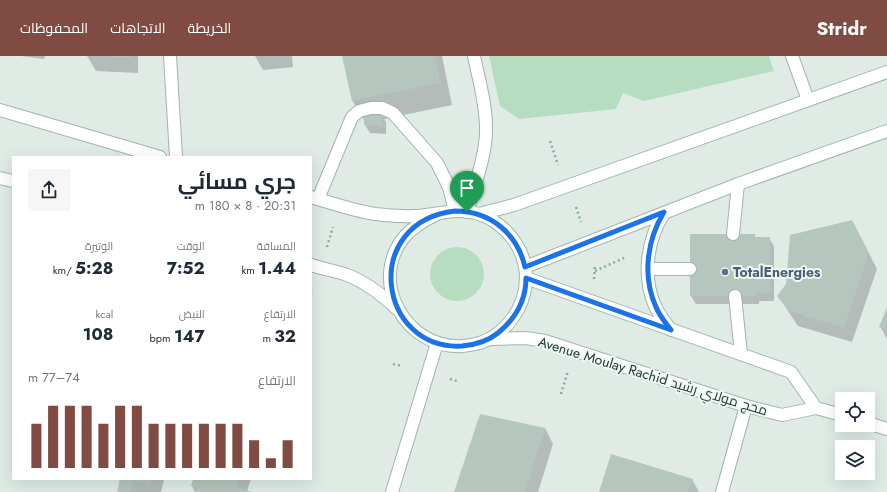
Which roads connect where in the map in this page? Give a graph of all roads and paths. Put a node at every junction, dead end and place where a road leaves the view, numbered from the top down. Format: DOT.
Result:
graph roads {
  1 [pos="170,56"];
  2 [pos="474,56"];
  3 [pos="792,56"];
  4 [pos="887,72"];
  5 [pos="808,100"];
  6 [pos="0,110"];
  7 [pos="887,131"];
  8 [pos="550,141"];
  9 [pos="157,156"];
  10 [pos="176,156"];
  11 [pos="559,166"];
  12 [pos="0,178"];
  13 [pos="12,181"];
  14 [pos="738,184"];
  15 [pos="315,198"];
  16 [pos="576,207"];
  17 [pos="467,212"];
  18 [pos="664,212"];
  19 [pos="437,214"];
  20 [pos="582,222"];
  21 [pos="334,224"];
  22 [pos="734,234"];
  23 [pos="326,247"];
  24 [pos="628,257"];
  25 [pos="312,265"];
  26 [pos="595,265"];
  27 [pos="648,269"];
  28 [pos="690,269"];
  29 [pos="595,271"];
  30 [pos="525,273"];
  31 [pos="594,278"];
  32 [pos="601,280"];
  33 [pos="594,282"];
  34 [pos="735,296"];
  35 [pos="398,310"];
  36 [pos="671,330"];
  37 [pos="488,339"];
  38 [pos="437,343"];
  39 [pos="741,354"];
  40 [pos="393,364"];
  41 [pos="403,366"];
  42 [pos="569,369"];
  43 [pos="450,379"];
  44 [pos="457,381"];
  45 [pos="561,394"];
  46 [pos="746,406"];
  47 [pos="816,408"];
  48 [pos="835,413"];
  49 [pos="875,425"];
  50 [pos="887,428"];
  51 [pos="392,492"];
  52 [pos="722,492"];
  1 -- 10 [label="main road"];
  2 -- 17 [label="main road"];
  3 -- 5 [label="main road"];
  4 -- 5 [label="main road"];
  5 -- 17 [label="main road"];
  6 -- 9 [label="main road"];
  7 -- 14 [label="main road"];
  8 -- 11 [label="path"];
  12 -- 13 [label="main road"];
  14 -- 18 [label="main road"];
  14 -- 22 [label="main road"];
  15 -- 17 [label="main road"];
  15 -- 19 [label="main road"];
  16 -- 20 [label="path"];
  17 -- 19 [label="main road"];
  17 -- 30 [label="main road"];
  18 -- 27 [label="main road"];
  18 -- 30 [label="main road"];
  19 -- 35 [label="main road"];
  21 -- 23 [label="path"];
  24 -- 29 [label="path"];
  25 -- 35 [label="main road"];
  26 -- 29 [label="path"];
  27 -- 28 [label="main road"];
  27 -- 36 [label="main road"];
  29 -- 31 [label="path"];
  30 -- 36 [label="main road"];
  30 -- 37 [label="main road"];
  31 -- 32 [label="path"];
  31 -- 33 [label="path"];
  34 -- 39 [label="main road"];
  35 -- 38 [label="main road"];
  36 -- 39 [label="main road"];
  37 -- 38 [label="main road"];
  37 -- 46 [label="main road, Avenue Moulay Rachid محج مولاي رشيد"];
  38 -- 51 [label="main road"];
  39 -- 47 [label="main road"];
  40 -- 41 [label="path"];
  42 -- 45 [label="path"];
  43 -- 44 [label="path"];
  46 -- 47 [label="main road, Avenue Moulay Rachid محج مولاي رشيد"];
  46 -- 52 [label="main road"];
  47 -- 48 [label="main road, Avenue Moulay Rachid محج مولاي رشيد"];
  49 -- 50 [label="main road"];
}
